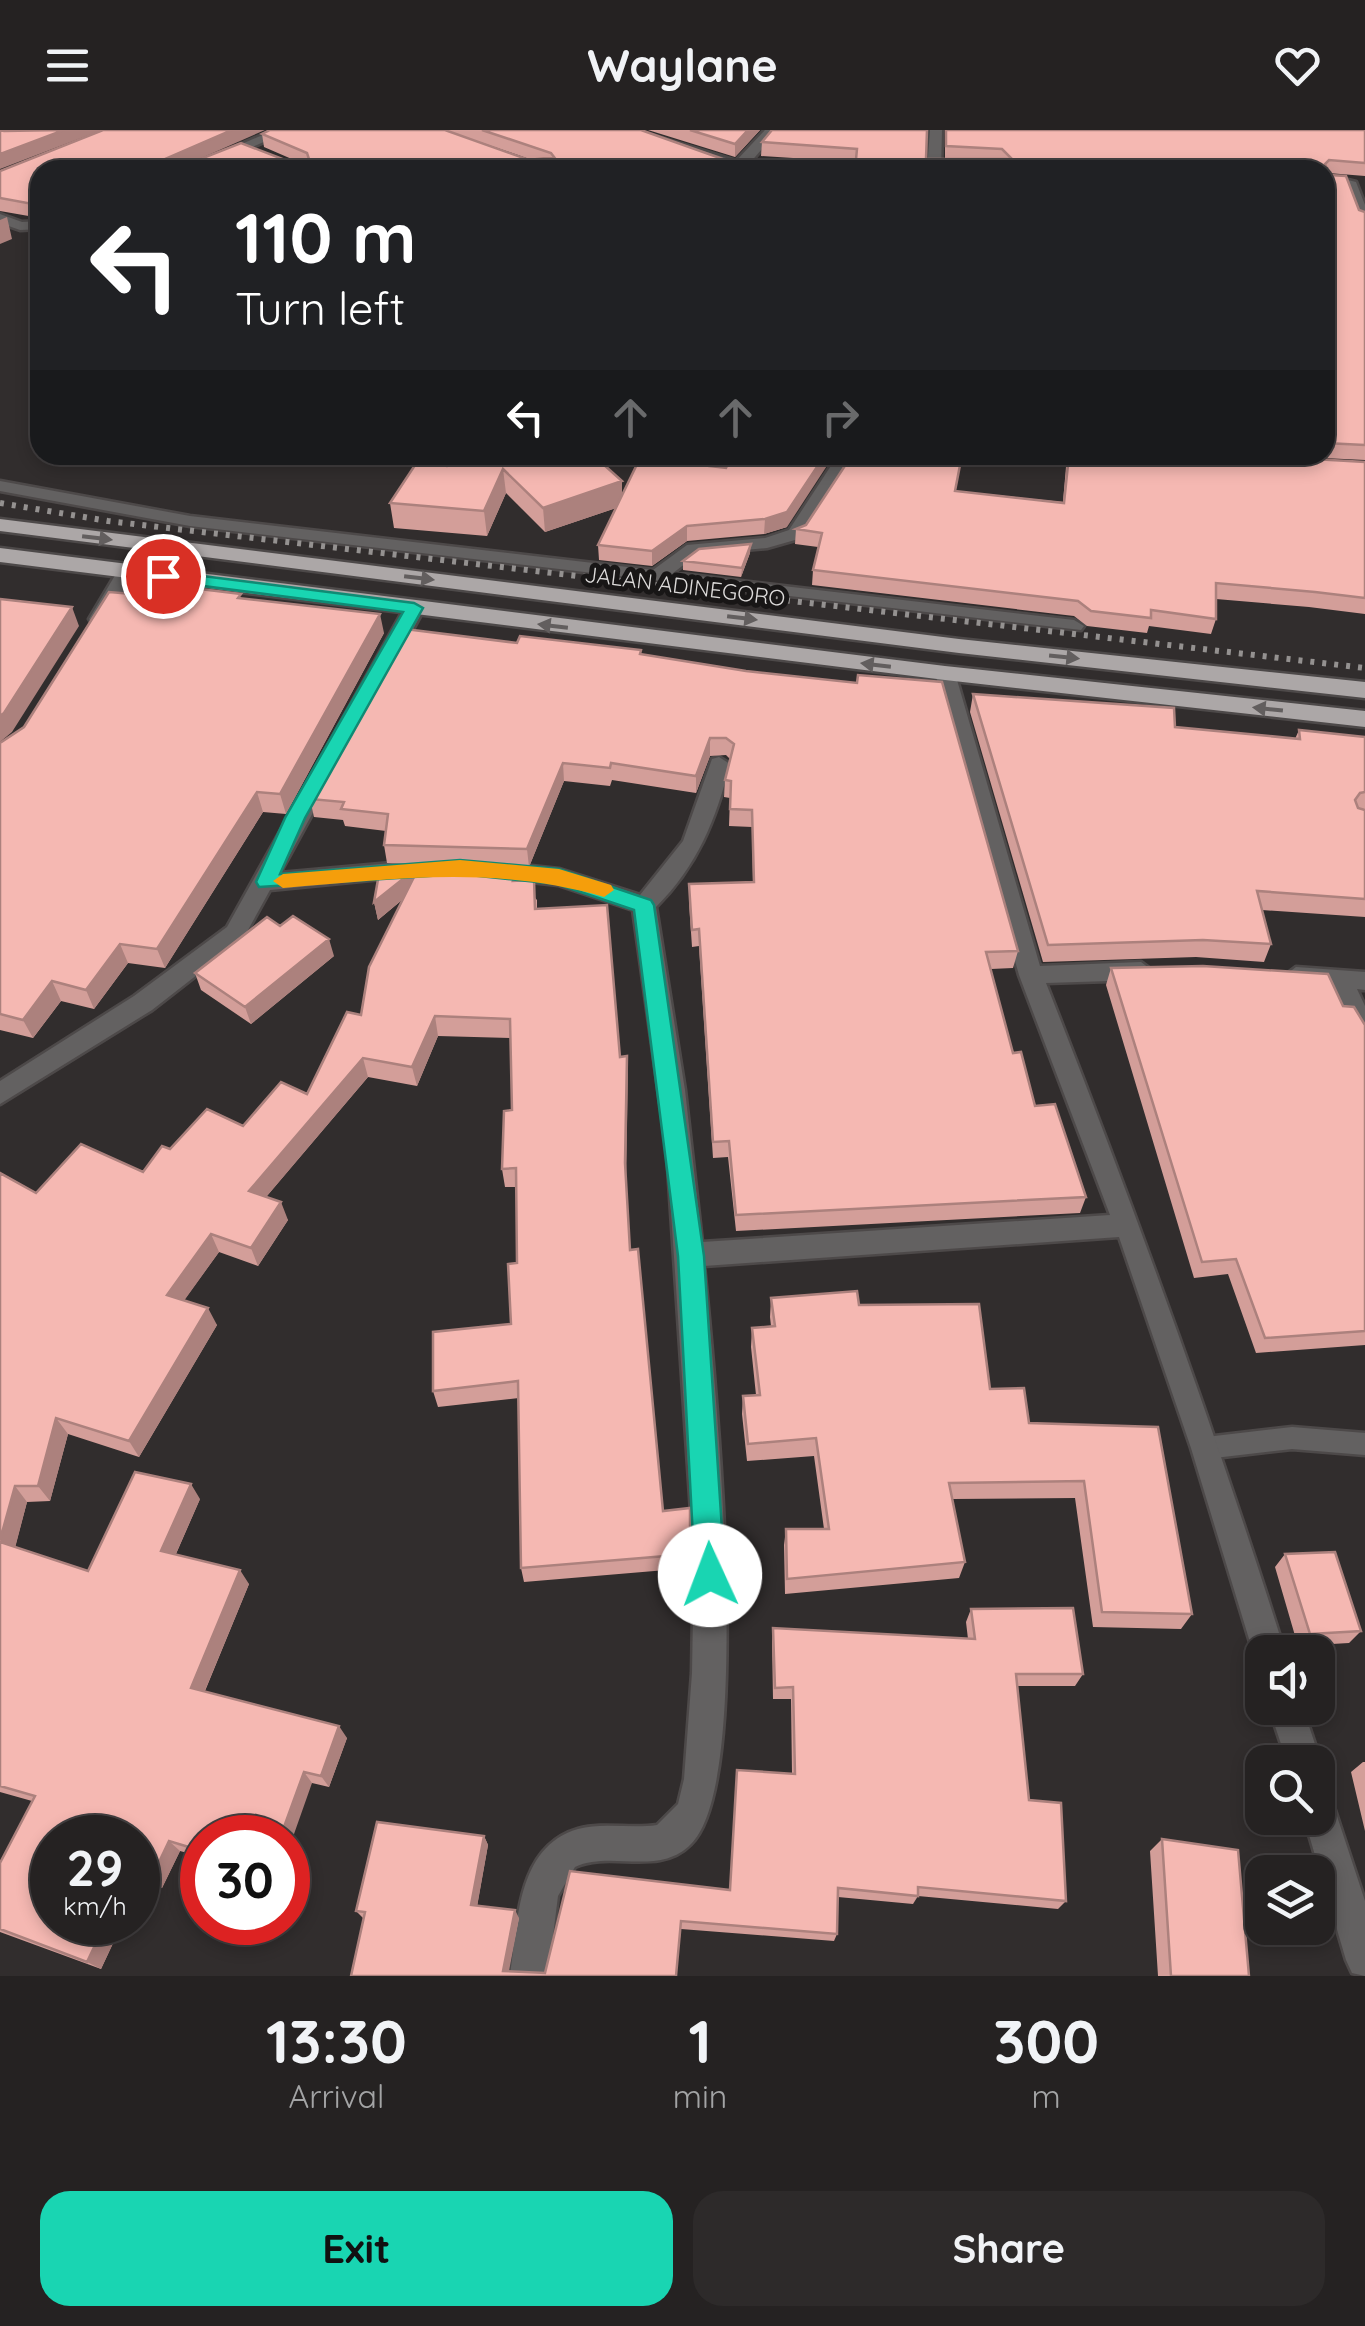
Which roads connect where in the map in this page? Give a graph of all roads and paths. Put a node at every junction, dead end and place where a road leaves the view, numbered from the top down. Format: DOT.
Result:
graph roads {
  1 [pos="285,130"];
  2 [pos="622,130"];
  3 [pos="772,130"];
  4 [pos="936,130"];
  5 [pos="243,147"];
  6 [pos="272,159"];
  7 [pos="212,160"];
  8 [pos="713,160"];
  9 [pos="744,160"];
  10 [pos="934,160"];
  11 [pos="1350,182"];
  12 [pos="0,218"];
  13 [pos="1365,222"];
  14 [pos="30,226"];
  15 [pos="841,465"];
  16 [pos="1281,465"];
  17 [pos="1304,467"];
  18 [pos="0,486"];
  19 [pos="0,526"];
  20 [pos="0,555"];
  21 [pos="567,563"];
  22 [pos="127,571"];
  23 [pos="660,574"];
  24 [pos="554,595"];
  25 [pos="414,608"];
  26 [pos="1074,626"];
  27 [pos="83,644"];
  28 [pos="945,674"];
  29 [pos="1365,690"];
  30 [pos="1365,722"];
  31 [pos="719,764"];
  32 [pos="266,882"];
  33 [pos="644,905"];
  34 [pos="1160,971"];
  35 [pos="1268,974"];
  36 [pos="1031,975"];
  37 [pos="1352,980"];
  38 [pos="1365,1031"];
  39 [pos="0,1094"];
  40 [pos="1128,1225"];
  41 [pos="691,1256"];
  42 [pos="1365,1444"];
  43 [pos="1206,1448"];
  44 [pos="1264,1635"];
  45 [pos="1327,1835"];
  46 [pos="1365,1958"];
  47 [pos="528,1976"];
  1 -- 5 [label="street"];
  2 -- 8 [label="street"];
  3 -- 9 [label="street"];
  4 -- 10 [label="street"];
  5 -- 6 [label="street"];
  5 -- 7 [label="street"];
  11 -- 13 [label="street"];
  12 -- 14 [label="street"];
  15 -- 23 [label="street"];
  16 -- 17 [label="street"];
  18 -- 21 [label="street"];
  19 -- 24 [label="highway, JALAN ADINEGORO, one-way"];
  20 -- 22 [label="highway"];
  21 -- 23 [label="street"];
  21 -- 24 [label="street"];
  22 -- 25 [label="highway"];
  22 -- 27 [label="street"];
  23 -- 26 [label="street"];
  24 -- 29 [label="highway, JALAN ADINEGORO, one-way"];
  28 -- 25 [label="highway, one-way"];
  25 -- 32 [label="street"];
  30 -- 28 [label="highway, one-way"];
  28 -- 36 [label="street"];
  31 -- 33 [label="street"];
  32 -- 33 [label="street"];
  32 -- 39 [label="street"];
  33 -- 41 [label="street"];
  34 -- 36 [label="street"];
  35 -- 37 [label="street"];
  36 -- 40 [label="street"];
  37 -- 38 [label="street"];
  40 -- 41 [label="street"];
  40 -- 43 [label="street"];
  41 -- 47 [label="street"];
  42 -- 43 [label="lane"];
  43 -- 44 [label="street"];
  45 -- 46 [label="street"];
}
